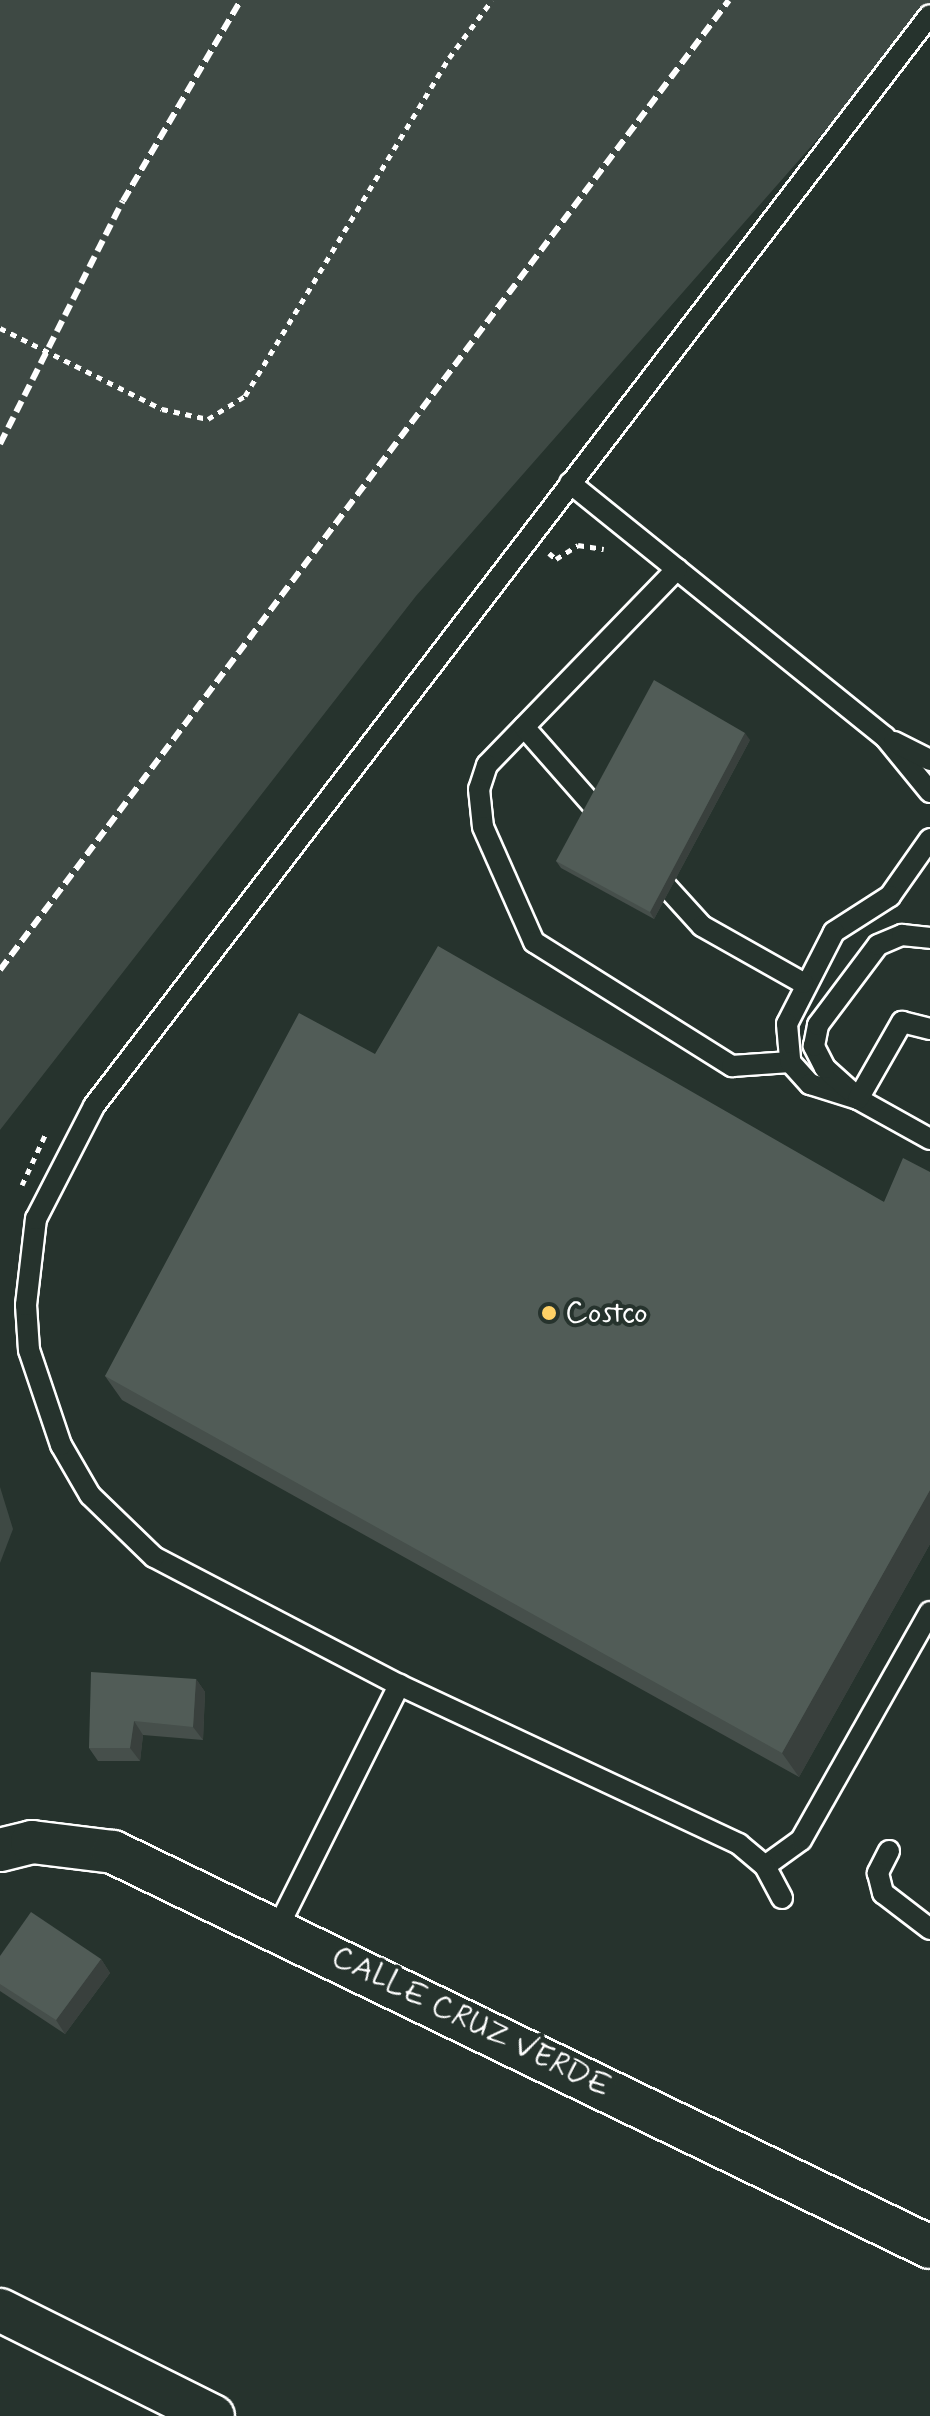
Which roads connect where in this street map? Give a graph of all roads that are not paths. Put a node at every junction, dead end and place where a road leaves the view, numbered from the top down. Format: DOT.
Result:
graph roads {
  1 [pos="930,15"];
  2 [pos="570,483"];
  3 [pos="677,569"];
  4 [pos="524,727"];
  5 [pos="885,737"];
  6 [pos="930,760"];
  7 [pos="930,792"];
  8 [pos="621,836"];
  9 [pos="930,839"];
  10 [pos="641,859"];
  11 [pos="930,938"];
  12 [pos="803,983"];
  13 [pos="930,1029"];
  14 [pos="790,1062"];
  15 [pos="858,1099"];
  16 [pos="930,1139"];
  17 [pos="930,1612"];
  18 [pos="399,1685"];
  19 [pos="0,1850"];
  20 [pos="889,1851"];
  21 [pos="765,1866"];
  22 [pos="782,1898"];
  23 [pos="278,1927"];
  24 [pos="930,1929"];
  25 [pos="930,2247"];
  26 [pos="0,2310"];
  27 [pos="213,2416"];
  1 -- 2 [label="lane"];
  2 -- 3 [label="lane"];
  2 -- 18 [label="lane"];
  3 -- 4 [label="lane"];
  3 -- 5 [label="lane"];
  4 -- 8 [label="lane"];
  4 -- 14 [label="lane"];
  5 -- 6 [label="lane"];
  5 -- 7 [label="lane"];
  9 -- 12 [label="lane"];
  10 -- 12 [label="lane"];
  11 -- 15 [label="lane"];
  12 -- 14 [label="lane"];
  13 -- 15 [label="lane"];
  14 -- 15 [label="lane"];
  15 -- 16 [label="lane"];
  17 -- 21 [label="lane"];
  18 -- 21 [label="lane"];
  18 -- 23 [label="lane"];
  19 -- 23 [label="street, CALLE CRUZ VERDE"];
  20 -- 24 [label="lane"];
  21 -- 22 [label="lane"];
  23 -- 25 [label="street, CALLE CRUZ VERDE"];
  26 -- 27 [label="street"];
}
